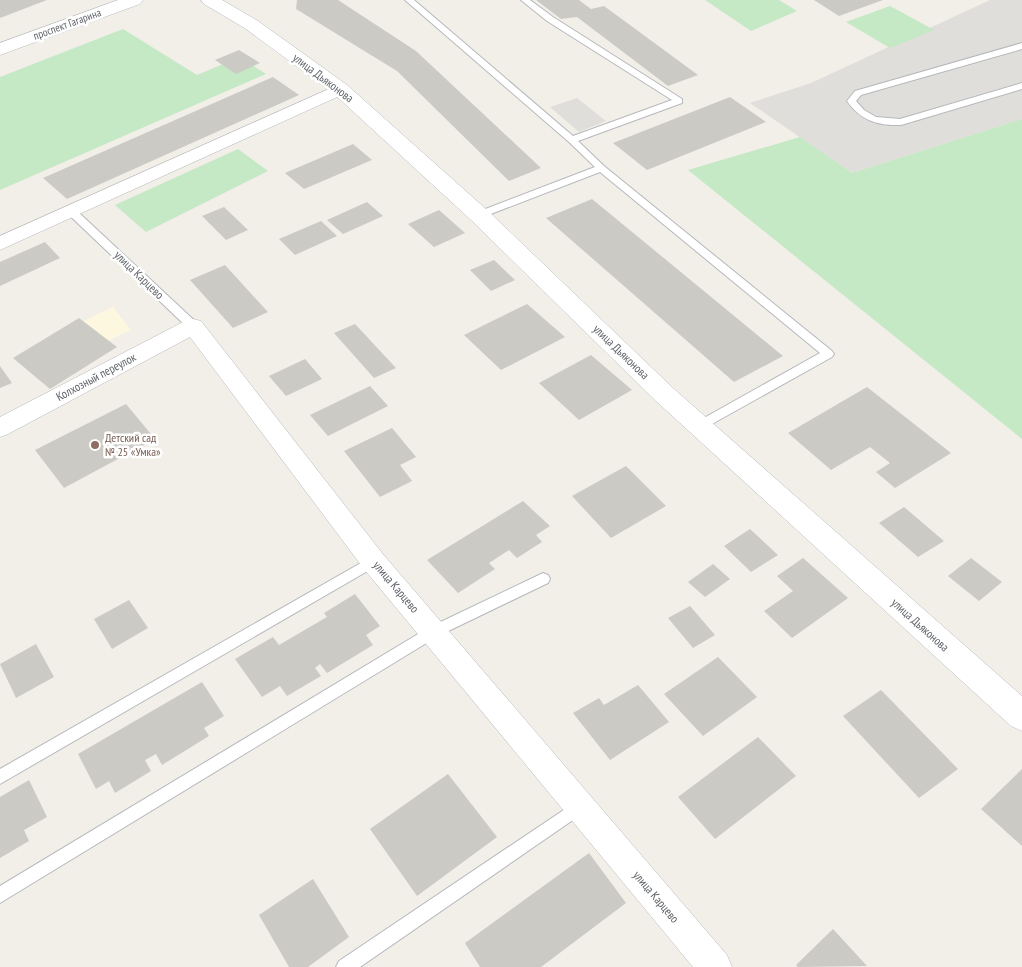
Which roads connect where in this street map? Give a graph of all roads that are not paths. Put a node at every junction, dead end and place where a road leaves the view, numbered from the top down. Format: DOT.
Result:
graph roads {
  1 [pos="134,0"];
  2 [pos="210,0"];
  3 [pos="409,0"];
  4 [pos="525,0"];
  5 [pos="1022,46"];
  6 [pos="0,49"];
  7 [pos="1022,86"];
  8 [pos="340,88"];
  9 [pos="572,140"];
  10 [pos="601,168"];
  11 [pos="72,212"];
  12 [pos="480,215"];
  13 [pos="0,244"];
  14 [pos="193,326"];
  15 [pos="699,426"];
  16 [pos="0,428"];
  17 [pos="373,560"];
  18 [pos="542,579"];
  19 [pos="434,632"];
  20 [pos="1022,716"];
  21 [pos="0,777"];
  22 [pos="580,806"];
  23 [pos="0,895"];
  24 [pos="345,967"];
  25 [pos="716,967"];
  1 -- 6 [label="main road, проспект Гагарина"];
  2 -- 8 [label="main road, улица Дьяконова"];
  3 -- 9 [label="lane"];
  4 -- 9 [label="lane"];
  5 -- 7 [label="lane"];
  8 -- 11 [label="street"];
  8 -- 12 [label="main road, улица Дьяконова"];
  9 -- 10 [label="lane"];
  10 -- 12 [label="lane"];
  10 -- 15 [label="lane"];
  11 -- 13 [label="street"];
  11 -- 14 [label="lane, улица Карцево"];
  12 -- 15 [label="main road, улица Дьяконова"];
  14 -- 16 [label="street, Колхозный переулок"];
  14 -- 17 [label="street, улица Карцево"];
  15 -- 20 [label="main road, улица Дьяконова"];
  17 -- 19 [label="street, улица Карцево"];
  17 -- 21 [label="lane"];
  18 -- 19 [label="lane"];
  19 -- 22 [label="street, улица Карцево"];
  19 -- 23 [label="lane"];
  22 -- 24 [label="lane"];
  22 -- 25 [label="street, улица Карцево"];
}
